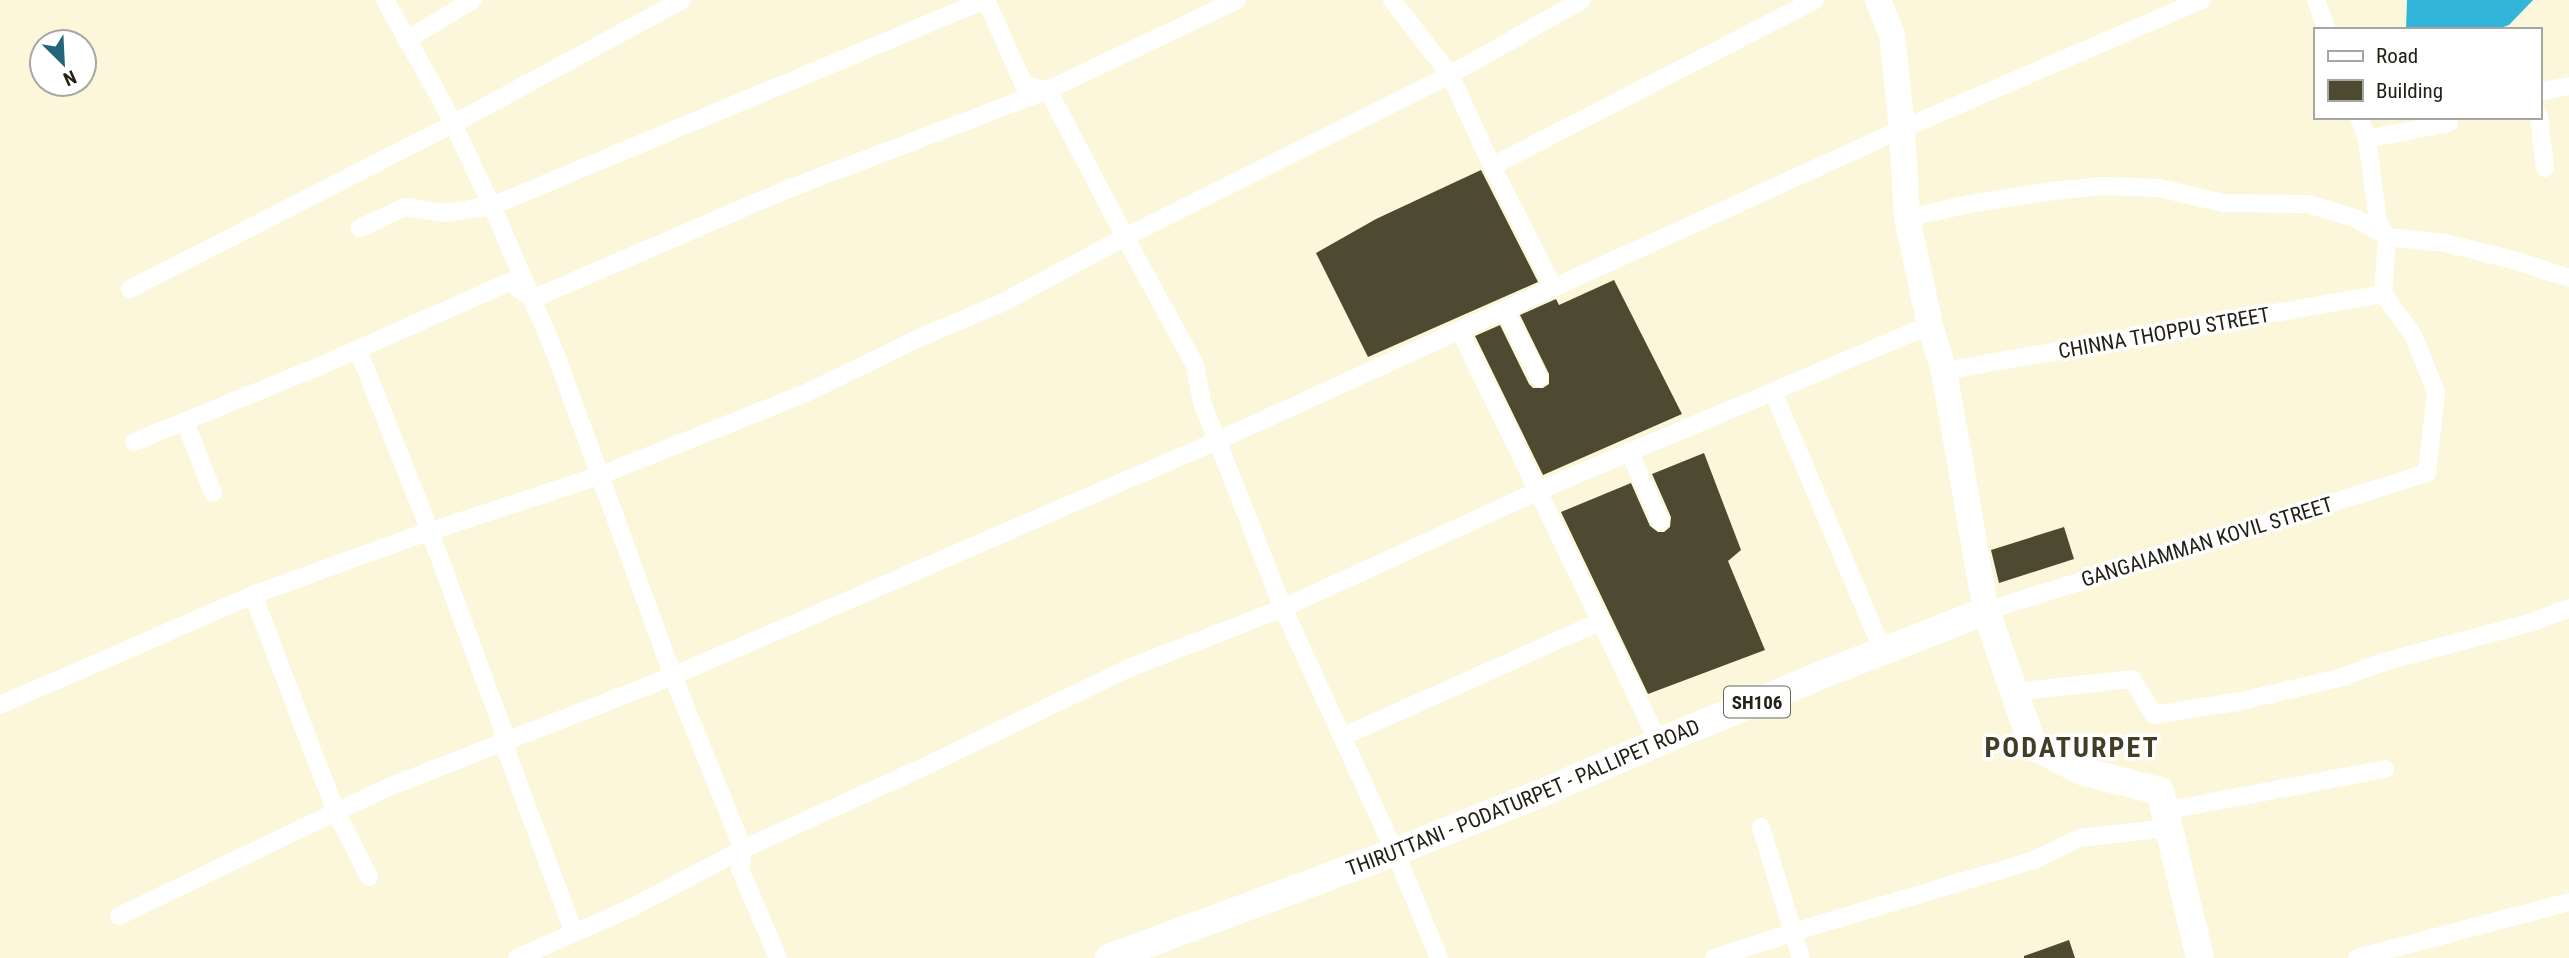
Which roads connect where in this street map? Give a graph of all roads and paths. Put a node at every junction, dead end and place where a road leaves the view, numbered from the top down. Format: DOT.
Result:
graph roads {
  1 [pos="384,0"];
  2 [pos="474,0"];
  3 [pos="682,0"];
  4 [pos="985,0"];
  5 [pos="1237,0"];
  6 [pos="1391,0"];
  7 [pos="1582,0"];
  8 [pos="1815,0"];
  9 [pos="1878,0"];
  10 [pos="2202,0"];
  11 [pos="2316,0"];
  12 [pos="2326,28"];
  13 [pos="406,40"];
  14 [pos="1450,75"];
  15 [pos="2569,86"];
  16 [pos="1048,90"];
  17 [pos="2541,92"];
  18 [pos="2360,119"];
  19 [pos="2539,119"];
  20 [pos="2449,123"];
  21 [pos="453,124"];
  22 [pos="1902,129"];
  23 [pos="2367,139"];
  24 [pos="1492,166"];
  25 [pos="2545,168"];
  26 [pos="492,206"];
  27 [pos="1908,218"];
  28 [pos="360,228"];
  29 [pos="1125,237"];
  30 [pos="2387,237"];
  31 [pos="2569,278"];
  32 [pos="1554,288"];
  33 [pos="130,289"];
  34 [pos="2383,294"];
  35 [pos="532,299"];
  36 [pos="1505,310"];
  37 [pos="1930,326"];
  38 [pos="1460,331"];
  39 [pos="358,349"];
  40 [pos="1944,371"];
  41 [pos="1539,378"];
  42 [pos="1773,392"];
  43 [pos="185,422"];
  44 [pos="1219,440"];
  45 [pos="134,442"];
  46 [pos="1629,452"];
  47 [pos="601,475"];
  48 [pos="1538,491"];
  49 [pos="213,493"];
  50 [pos="1660,521"];
  51 [pos="430,532"];
  52 [pos="253,595"];
  53 [pos="1283,608"];
  54 [pos="2569,608"];
  55 [pos="1986,611"];
  56 [pos="1601,621"];
  57 [pos="1883,651"];
  58 [pos="673,676"];
  59 [pos="2014,692"];
  60 [pos="0,705"];
  61 [pos="1342,737"];
  62 [pos="503,743"];
  63 [pos="1659,743"];
  64 [pos="2385,769"];
  65 [pos="336,812"];
  66 [pos="2166,819"];
  67 [pos="1761,827"];
  68 [pos="743,849"];
  69 [pos="1395,852"];
  70 [pos="369,877"];
  71 [pos="2569,902"];
  72 [pos="119,916"];
  73 [pos="574,933"];
  74 [pos="1793,933"];
  75 [pos="556,941"];
  76 [pos="517,958"];
  77 [pos="563,958"];
  78 [pos="778,958"];
  79 [pos="1109,958"];
  80 [pos="1439,958"];
  81 [pos="1714,958"];
  82 [pos="1801,958"];
  83 [pos="2200,958"];
  84 [pos="2357,958"];
  1 -- 13 [label="street"];
  2 -- 13 [label="street"];
  3 -- 21 [label="street"];
  4 -- 16 [label="street"];
  4 -- 26 [label="street"];
  5 -- 16 [label="street"];
  6 -- 14 [label="street"];
  7 -- 14 [label="street"];
  8 -- 24 [label="street"];
  9 -- 22 [label="main road"];
  10 -- 22 [label="street"];
  11 -- 12 [label="street"];
  13 -- 21 [label="street"];
  14 -- 24 [label="street"];
  14 -- 29 [label="street"];
  15 -- 17 [label="street"];
  16 -- 29 [label="street"];
  16 -- 35 [label="street"];
  18 -- 23 [label="street"];
  19 -- 25 [label="street"];
  20 -- 23 [label="street"];
  21 -- 26 [label="street"];
  21 -- 33 [label="street"];
  22 -- 27 [label="main road"];
  22 -- 32 [label="street"];
  23 -- 30 [label="street"];
  24 -- 32 [label="street"];
  26 -- 28 [label="street"];
  26 -- 35 [label="street"];
  27 -- 30 [label="street"];
  27 -- 37 [label="main road"];
  29 -- 44 [label="street"];
  29 -- 47 [label="street"];
  30 -- 31 [label="street"];
  30 -- 34 [label="street"];
  32 -- 36 [label="street"];
  34 -- 40 [label="street, CHINNA THOPPU STREET"];
  34 -- 55 [label="street, GANGAIAMMAN KOVIL STREET"];
  35 -- 39 [label="street"];
  35 -- 47 [label="street"];
  36 -- 38 [label="street"];
  36 -- 41 [label="street"];
  37 -- 40 [label="main road"];
  37 -- 42 [label="street"];
  38 -- 44 [label="street"];
  38 -- 48 [label="street"];
  39 -- 43 [label="street"];
  39 -- 51 [label="street"];
  40 -- 55 [label="main road"];
  42 -- 46 [label="street"];
  42 -- 57 [label="street"];
  43 -- 45 [label="street"];
  43 -- 49 [label="street"];
  44 -- 53 [label="street"];
  44 -- 58 [label="street"];
  46 -- 48 [label="street"];
  46 -- 50 [label="street"];
  47 -- 51 [label="street"];
  47 -- 58 [label="street"];
  48 -- 53 [label="street"];
  48 -- 56 [label="street"];
  51 -- 52 [label="street"];
  51 -- 62 [label="street"];
  52 -- 60 [label="street"];
  52 -- 65 [label="street"];
  53 -- 61 [label="street"];
  53 -- 68 [label="street"];
  54 -- 59 [label="street"];
  55 -- 57 [label="main road, THIRUTTANI - PODATURPET - PALLIPET ROAD / SH106"];
  55 -- 59 [label="main road"];
  56 -- 61 [label="street"];
  56 -- 63 [label="street"];
  57 -- 63 [label="main road, THIRUTTANI - PODATURPET - PALLIPET ROAD / SH106"];
  58 -- 62 [label="street"];
  58 -- 68 [label="street"];
  59 -- 66 [label="main road"];
  61 -- 69 [label="street"];
  62 -- 65 [label="street"];
  62 -- 73 [label="street"];
  63 -- 69 [label="main road, THIRUTTANI - PODATURPET - PALLIPET ROAD / SH106"];
  64 -- 66 [label="street"];
  65 -- 70 [label="street"];
  65 -- 72 [label="street"];
  66 -- 74 [label="street"];
  66 -- 83 [label="main road"];
  67 -- 74 [label="street"];
  68 -- 73 [label="street"];
  68 -- 78 [label="street"];
  69 -- 79 [label="main road, THIRUTTANI - PODATURPET - PALLIPET ROAD / SH106"];
  69 -- 80 [label="street"];
  71 -- 84 [label="street"];
  73 -- 75 [label="street"];
  74 -- 81 [label="street"];
  74 -- 82 [label="street"];
  75 -- 76 [label="street"];
  75 -- 77 [label="street"];
}
